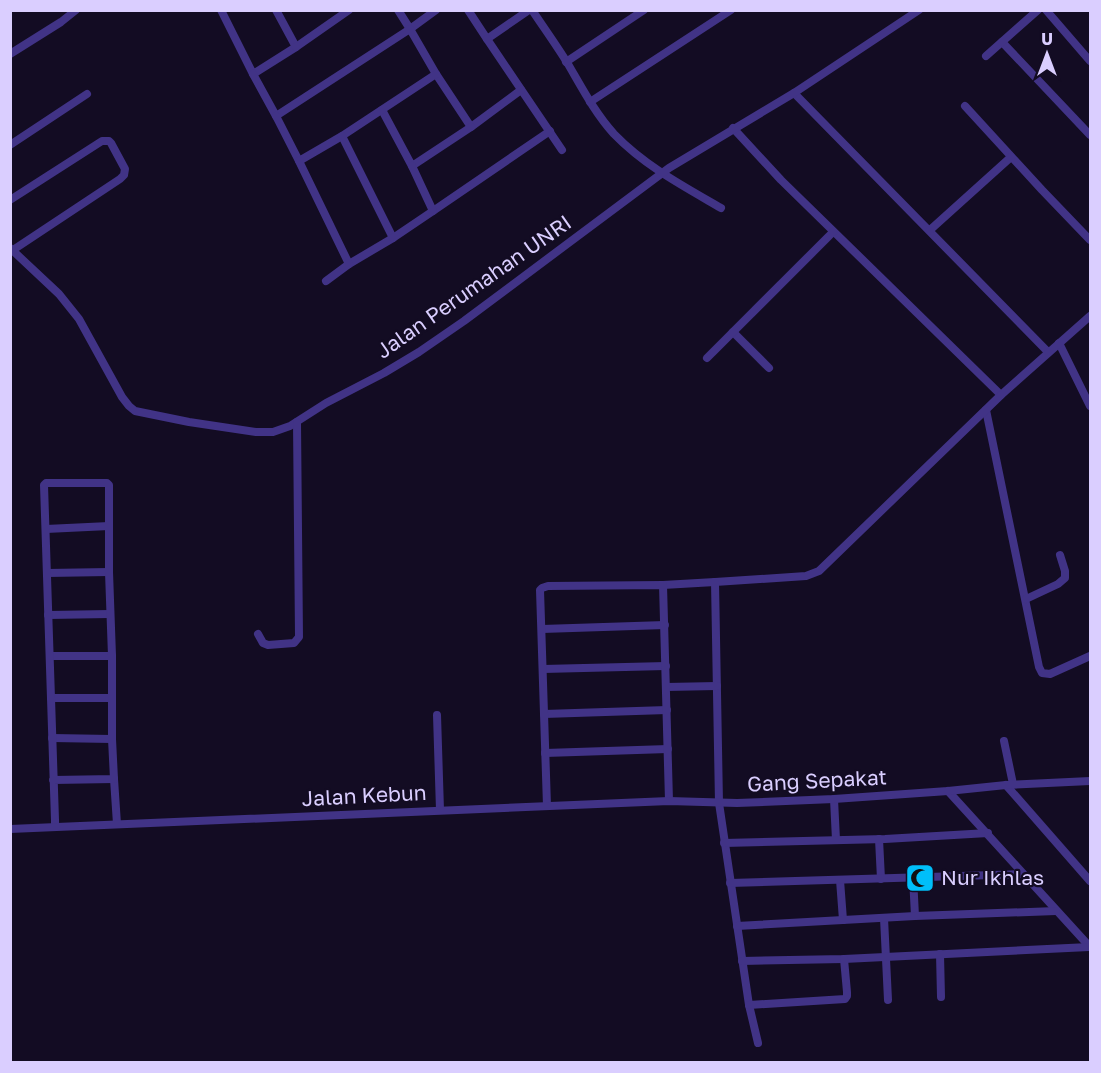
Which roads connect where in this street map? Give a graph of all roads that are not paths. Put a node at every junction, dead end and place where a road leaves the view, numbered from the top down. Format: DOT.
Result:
graph roads {
  1 [pos="76,10"];
  2 [pos="221,10"];
  3 [pos="276,10"];
  4 [pos="349,10"];
  5 [pos="398,10"];
  6 [pos="436,10"];
  7 [pos="468,10"];
  8 [pos="530,10"];
  9 [pos="644,10"];
  10 [pos="731,10"];
  11 [pos="919,10"];
  12 [pos="1038,10"];
  13 [pos="1046,10"];
  14 [pos="410,29"];
  15 [pos="487,39"];
  16 [pos="1002,42"];
  17 [pos="296,47"];
  18 [pos="10,54"];
  19 [pos="986,56"];
  20 [pos="1090,61"];
  21 [pos="566,62"];
  22 [pos="253,74"];
  23 [pos="436,74"];
  24 [pos="521,90"];
  25 [pos="794,93"];
  26 [pos="87,94"];
  27 [pos="590,102"];
  28 [pos="964,106"];
  29 [pos="382,110"];
  30 [pos="276,116"];
  31 [pos="471,128"];
  32 [pos="733,128"];
  33 [pos="550,131"];
  34 [pos="1090,135"];
  35 [pos="342,136"];
  36 [pos="10,145"];
  37 [pos="562,150"];
  38 [pos="1011,157"];
  39 [pos="299,161"];
  40 [pos="412,166"];
  41 [pos="662,173"];
  42 [pos="10,200"];
  43 [pos="720,208"];
  44 [pos="433,211"];
  45 [pos="930,230"];
  46 [pos="833,232"];
  47 [pos="393,237"];
  48 [pos="1090,240"];
  49 [pos="12,249"];
  50 [pos="350,264"];
  51 [pos="326,281"];
  52 [pos="1090,316"];
  53 [pos="733,332"];
  54 [pos="1059,343"];
  55 [pos="1048,352"];
  56 [pos="707,358"];
  57 [pos="770,368"];
  58 [pos="1001,395"];
  59 [pos="1090,406"];
  60 [pos="986,410"];
  61 [pos="297,422"];
  62 [pos="109,526"];
  63 [pos="46,529"];
  64 [pos="1060,555"];
  65 [pos="109,572"];
  66 [pos="47,573"];
  67 [pos="716,582"];
  68 [pos="663,585"];
  69 [pos="1026,599"];
  70 [pos="110,614"];
  71 [pos="48,615"];
  72 [pos="664,625"];
  73 [pos="542,629"];
  74 [pos="258,634"];
  75 [pos="50,656"];
  76 [pos="112,656"];
  77 [pos="1090,656"];
  78 [pos="666,666"];
  79 [pos="543,669"];
  80 [pos="717,686"];
  81 [pos="666,687"];
  82 [pos="51,698"];
  83 [pos="112,698"];
  84 [pos="667,710"];
  85 [pos="544,714"];
  86 [pos="437,715"];
  87 [pos="52,738"];
  88 [pos="112,738"];
  89 [pos="1004,741"];
  90 [pos="668,749"];
  91 [pos="545,753"];
  92 [pos="114,779"];
  93 [pos="53,780"];
  94 [pos="1090,781"];
  95 [pos="1010,784"];
  96 [pos="948,791"];
  97 [pos="834,799"];
  98 [pos="669,801"];
  99 [pos="719,803"];
  100 [pos="547,806"];
  101 [pos="440,810"];
  102 [pos="117,824"];
  103 [pos="55,826"];
  104 [pos="10,828"];
  105 [pos="988,833"];
  106 [pos="879,839"];
  107 [pos="836,840"];
  108 [pos="724,843"];
  109 [pos="1023,874"];
  110 [pos="913,878"];
  111 [pos="881,879"];
  112 [pos="840,880"];
  113 [pos="1090,881"];
  114 [pos="730,882"];
  115 [pos="1056,910"];
  116 [pos="915,916"];
  117 [pos="884,918"];
  118 [pos="843,920"];
  119 [pos="737,926"];
  120 [pos="1090,947"];
  121 [pos="940,954"];
  122 [pos="885,957"];
  123 [pos="844,959"];
  124 [pos="742,961"];
  125 [pos="941,997"];
  126 [pos="888,1000"];
  127 [pos="749,1005"];
  128 [pos="758,1043"];
  1 -- 18 [label="street"];
  2 -- 22 [label="street"];
  3 -- 17 [label="street"];
  4 -- 17 [label="street"];
  5 -- 14 [label="street"];
  6 -- 14 [label="street"];
  7 -- 15 [label="street"];
  8 -- 15 [label="street"];
  8 -- 21 [label="street"];
  9 -- 21 [label="street"];
  10 -- 27 [label="street"];
  11 -- 25 [label="street, Jalan Perumahan UNRI"];
  12 -- 16 [label="street"];
  13 -- 20 [label="street"];
  14 -- 23 [label="street"];
  14 -- 30 [label="street"];
  15 -- 24 [label="street"];
  16 -- 19 [label="street"];
  16 -- 34 [label="street"];
  17 -- 22 [label="street"];
  21 -- 27 [label="street"];
  22 -- 30 [label="street"];
  23 -- 29 [label="street"];
  23 -- 31 [label="street"];
  24 -- 31 [label="street"];
  24 -- 33 [label="street"];
  25 -- 32 [label="street, Jalan Perumahan UNRI"];
  25 -- 45 [label="street"];
  26 -- 36 [label="street"];
  27 -- 41 [label="street"];
  28 -- 38 [label="street"];
  29 -- 35 [label="street"];
  29 -- 40 [label="street"];
  30 -- 39 [label="street"];
  31 -- 40 [label="street"];
  32 -- 41 [label="street, Jalan Perumahan UNRI"];
  32 -- 46 [label="street"];
  33 -- 37 [label="street"];
  33 -- 44 [label="street"];
  35 -- 39 [label="street"];
  35 -- 47 [label="street"];
  38 -- 45 [label="street"];
  38 -- 48 [label="street"];
  39 -- 50 [label="street"];
  40 -- 44 [label="street"];
  41 -- 43 [label="street"];
  41 -- 61 [label="street, Jalan Perumahan UNRI"];
  42 -- 49 [label="street"];
  44 -- 47 [label="street"];
  45 -- 55 [label="street"];
  46 -- 53 [label="street"];
  46 -- 58 [label="street"];
  47 -- 50 [label="street"];
  49 -- 61 [label="street, Jalan Perumahan UNRI"];
  50 -- 51 [label="street"];
  52 -- 54 [label="street"];
  53 -- 56 [label="street"];
  53 -- 57 [label="street"];
  54 -- 55 [label="street"];
  54 -- 59 [label="street"];
  55 -- 58 [label="street"];
  58 -- 60 [label="street"];
  60 -- 67 [label="street"];
  60 -- 69 [label="street"];
  61 -- 74 [label="street"];
  62 -- 63 [label="street"];
  62 -- 63 [label="street"];
  62 -- 65 [label="street"];
  63 -- 66 [label="street"];
  64 -- 69 [label="street"];
  65 -- 66 [label="street"];
  65 -- 70 [label="street"];
  66 -- 71 [label="street"];
  67 -- 68 [label="street"];
  67 -- 80 [label="street"];
  68 -- 72 [label="street"];
  68 -- 73 [label="street"];
  69 -- 77 [label="street"];
  70 -- 71 [label="street"];
  70 -- 76 [label="street"];
  71 -- 75 [label="street"];
  72 -- 73 [label="street"];
  72 -- 78 [label="street"];
  73 -- 79 [label="street"];
  75 -- 76 [label="street"];
  75 -- 82 [label="street"];
  76 -- 83 [label="street"];
  78 -- 79 [label="street"];
  78 -- 81 [label="street"];
  79 -- 85 [label="street"];
  80 -- 81 [label="street"];
  80 -- 99 [label="street"];
  81 -- 84 [label="street"];
  82 -- 83 [label="street"];
  82 -- 87 [label="street"];
  83 -- 88 [label="street"];
  84 -- 85 [label="street"];
  84 -- 90 [label="street"];
  85 -- 91 [label="street"];
  86 -- 101 [label="street"];
  87 -- 88 [label="street"];
  87 -- 93 [label="street"];
  88 -- 92 [label="street"];
  89 -- 95 [label="street"];
  90 -- 91 [label="street"];
  90 -- 98 [label="street"];
  91 -- 100 [label="street"];
  92 -- 93 [label="street"];
  92 -- 102 [label="street"];
  93 -- 103 [label="street"];
  94 -- 95 [label="street, Gang Sepakat"];
  95 -- 96 [label="street, Gang Sepakat"];
  95 -- 113 [label="street"];
  96 -- 97 [label="street, Gang Sepakat"];
  96 -- 105 [label="street"];
  97 -- 99 [label="street, Gang Sepakat"];
  97 -- 107 [label="street"];
  98 -- 99 [label="street, Jalan Kebun"];
  98 -- 100 [label="street, Jalan Kebun"];
  99 -- 108 [label="street, Gang Sepakat"];
  100 -- 101 [label="street, Jalan Kebun"];
  101 -- 102 [label="street, Jalan Kebun"];
  102 -- 103 [label="street, Jalan Kebun"];
  103 -- 104 [label="street, Jalan Kebun"];
  105 -- 106 [label="street"];
  105 -- 109 [label="street"];
  106 -- 107 [label="street"];
  106 -- 111 [label="street"];
  107 -- 108 [label="street"];
  108 -- 114 [label="street, Gang Sepakat"];
  109 -- 110 [label="street"];
  109 -- 115 [label="street"];
  110 -- 111 [label="street"];
  110 -- 116 [label="street"];
  111 -- 112 [label="street"];
  112 -- 114 [label="street"];
  112 -- 118 [label="street"];
  114 -- 119 [label="street, Gang Sepakat"];
  115 -- 116 [label="street"];
  115 -- 120 [label="street"];
  116 -- 117 [label="street"];
  117 -- 118 [label="street"];
  117 -- 122 [label="street"];
  118 -- 119 [label="street"];
  119 -- 124 [label="street, Gang Sepakat"];
  120 -- 121 [label="street"];
  121 -- 122 [label="street"];
  121 -- 125 [label="street"];
  122 -- 123 [label="street"];
  122 -- 126 [label="street"];
  123 -- 124 [label="street"];
  123 -- 127 [label="street"];
  124 -- 127 [label="street, Gang Sepakat"];
  127 -- 128 [label="street, Gang Sepakat"];
}
